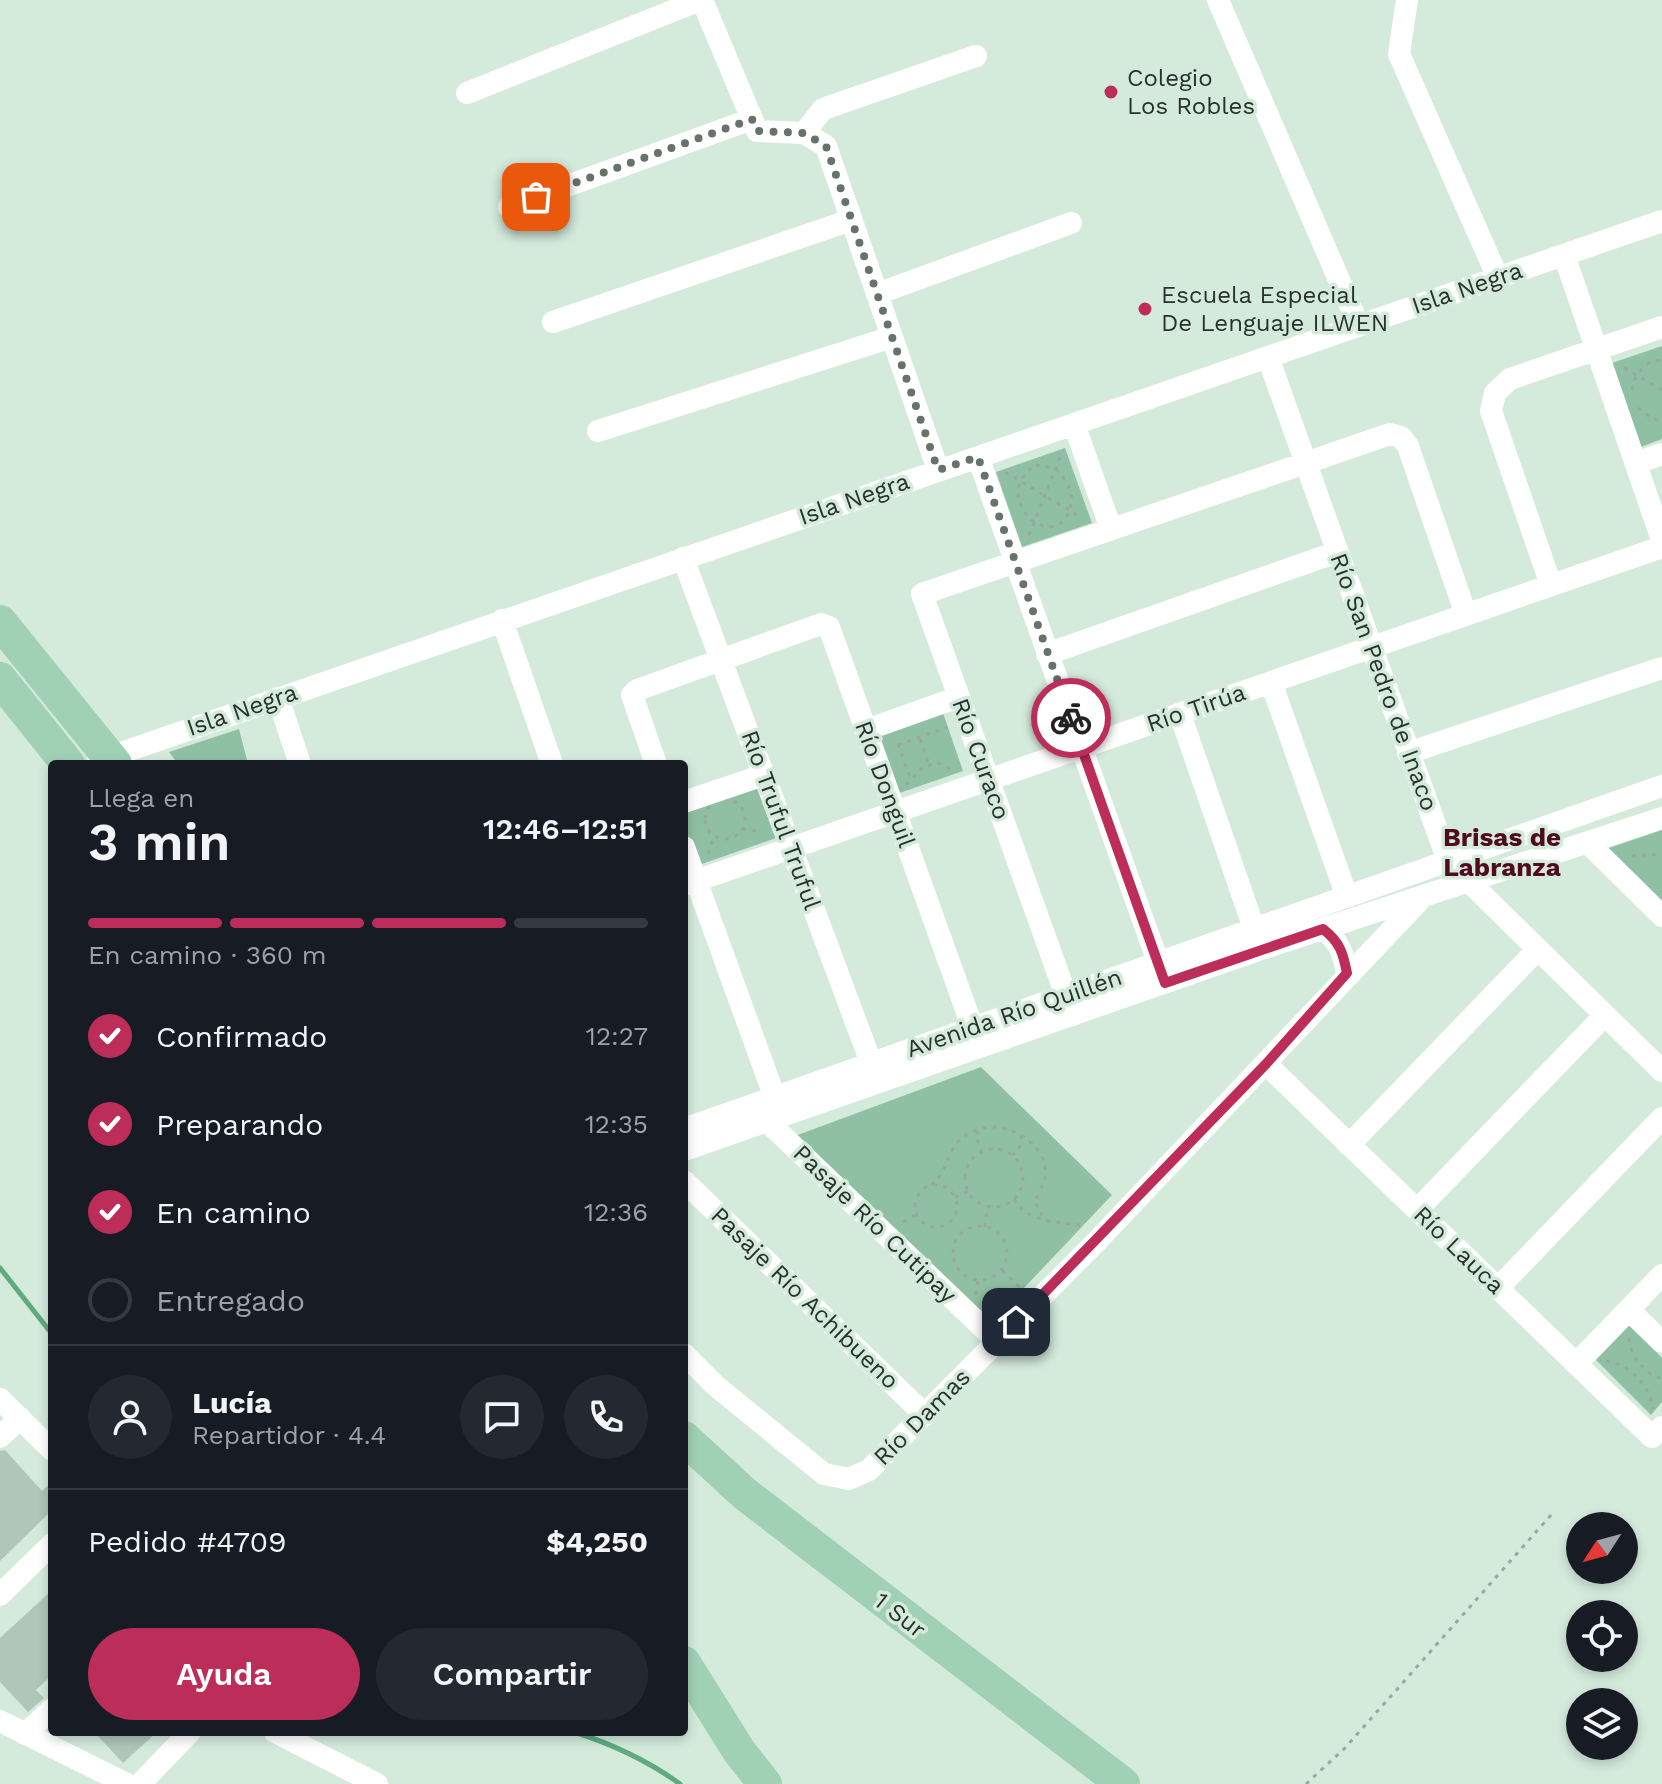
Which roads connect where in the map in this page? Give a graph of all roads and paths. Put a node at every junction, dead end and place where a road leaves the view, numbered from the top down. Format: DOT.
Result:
graph roads {
  1 [pos="701,0"];
  2 [pos="1218,0"];
  3 [pos="1407,0"];
  4 [pos="976,56"];
  5 [pos="467,93"];
  6 [pos="752,119"];
  7 [pos="804,133"];
  8 [pos="509,207"];
  9 [pos="851,220"];
  10 [pos="1662,221"];
  11 [pos="1071,223"];
  12 [pos="1564,255"];
  13 [pos="1498,278"];
  14 [pos="877,294"];
  15 [pos="553,322"];
  16 [pos="1359,326"];
  17 [pos="1662,327"];
  18 [pos="892,337"];
  19 [pos="1597,351"];
  20 [pos="1268,357"];
  21 [pos="1662,360"];
  22 [pos="1637,375"];
  23 [pos="1662,390"];
  24 [pos="1662,421"];
  25 [pos="1074,424"];
  26 [pos="598,431"];
  27 [pos="1662,454"];
  28 [pos="978,457"];
  29 [pos="1636,463"];
  30 [pos="1304,464"];
  31 [pos="1056,469"];
  32 [pos="938,470"];
  33 [pos="1020,481"];
  34 [pos="1045,496"];
  35 [pos="1069,510"];
  36 [pos="1034,523"];
  37 [pos="1108,530"];
  38 [pos="1662,540"];
  39 [pos="1662,547"];
  40 [pos="1337,552"];
  41 [pos="683,558"];
  42 [pos="1017,561"];
  43 [pos="1551,585"];
  44 [pos="1466,615"];
  45 [pos="502,620"];
  46 [pos="0,622"];
  47 [pos="1371,649"];
  48 [pos="1047,654"];
  49 [pos="721,659"];
  50 [pos="1662,668"];
  51 [pos="0,679"];
  52 [pos="1271,682"];
  53 [pos="959,697"];
  54 [pos="278,698"];
  55 [pos="1180,714"];
  56 [pos="967,719"];
  57 [pos="890,722"];
  58 [pos="866,730"];
  59 [pos="919,737"];
  60 [pos="898,745"];
  61 [pos="1082,747"];
  62 [pos="1408,753"];
  63 [pos="65,760"];
  64 [pos="104,760"];
  65 [pos="108,760"];
  66 [pos="299,760"];
  67 [pos="551,760"];
  68 [pos="655,760"];
  69 [pos="929,765"];
  70 [pos="764,775"];
  71 [pos="910,778"];
  72 [pos="988,780"];
  73 [pos="1662,786"];
  74 [pos="688,801"];
  75 [pos="895,812"];
  76 [pos="1662,818"];
  77 [pos="742,829"];
  78 [pos="763,832"];
  79 [pos="1588,843"];
  80 [pos="791,848"];
  81 [pos="1448,861"];
  82 [pos="690,882"];
  83 [pos="1467,882"];
  84 [pos="1347,897"];
  85 [pos="1421,898"];
  86 [pos="1662,916"];
  87 [pos="1323,929"];
  88 [pos="1257,939"];
  89 [pos="1537,950"];
  90 [pos="1162,973"];
  91 [pos="1347,973"];
  92 [pos="1069,1005"];
  93 [pos="1605,1015"];
  94 [pos="976,1038"];
  95 [pos="1266,1064"];
  96 [pos="1662,1071"];
  97 [pos="875,1072"];
  98 [pos="770,1108"];
  99 [pos="1662,1118"];
  100 [pos="980,1129"];
  101 [pos="1021,1136"];
  102 [pos="688,1141"];
  103 [pos="1349,1145"];
  104 [pos="982,1151"];
  105 [pos="1012,1155"];
  106 [pos="688,1185"];
  107 [pos="931,1185"];
  108 [pos="969,1191"];
  109 [pos="955,1197"];
  110 [pos="1014,1199"];
  111 [pos="988,1205"];
  112 [pos="1417,1210"];
  113 [pos="1044,1219"];
  114 [pos="985,1227"];
  115 [pos="1106,1230"];
  116 [pos="1002,1270"];
  117 [pos="1662,1275"];
  118 [pos="1498,1288"];
  119 [pos="1035,1303"];
  120 [pos="1629,1310"];
  121 [pos="997,1341"];
  122 [pos="1662,1342"];
  123 [pos="688,1358"];
  124 [pos="1576,1364"];
  125 [pos="1662,1379"];
  126 [pos="0,1399"];
  127 [pos="925,1415"];
  128 [pos="20,1418"];
  129 [pos="1657,1432"];
  130 [pos="0,1437"];
  131 [pos="688,1442"];
  132 [pos="48,1446"];
  133 [pos="1552,1514"];
  134 [pos="48,1548"];
  135 [pos="0,1595"];
  136 [pos="688,1669"];
  137 [pos="48,1713"];
  138 [pos="0,1721"];
  139 [pos="25,1734"];
  140 [pos="186,1736"];
  141 [pos="283,1736"];
  142 [pos="127,1784"];
  143 [pos="140,1784"];
  144 [pos="377,1784"];
  145 [pos="765,1784"];
  146 [pos="1123,1784"];
  147 [pos="1306,1784"];
  1 -- 5 [label="street"];
  1 -- 6 [label="street"];
  2 -- 16 [label="street"];
  3 -- 13 [label="street"];
  4 -- 7 [label="street"];
  6 -- 7 [label="street"];
  6 -- 8 [label="street"];
  7 -- 9 [label="street"];
  9 -- 14 [label="street"];
  9 -- 15 [label="street"];
  10 -- 12 [label="street, Isla Negra"];
  11 -- 14 [label="street"];
  12 -- 13 [label="street, Isla Negra"];
  12 -- 19 [label="street"];
  13 -- 16 [label="street, Isla Negra"];
  14 -- 18 [label="street"];
  16 -- 20 [label="street, Isla Negra"];
  17 -- 19 [label="street"];
  18 -- 26 [label="street"];
  18 -- 32 [label="street"];
  19 -- 22 [label="path"];
  19 -- 29 [label="street"];
  19 -- 43 [label="street"];
  20 -- 25 [label="street, Isla Negra"];
  20 -- 30 [label="street, Río San Pedro de Inaco"];
  21 -- 22 [label="path"];
  22 -- 23 [label="path"];
  22 -- 24 [label="path"];
  25 -- 28 [label="street, Isla Negra"];
  25 -- 31 [label="path"];
  25 -- 37 [label="street"];
  27 -- 29 [label="street"];
  28 -- 32 [label="street, Isla Negra"];
  28 -- 33 [label="path"];
  28 -- 42 [label="street"];
  29 -- 38 [label="street"];
  30 -- 37 [label="street"];
  30 -- 40 [label="street, Río San Pedro de Inaco"];
  30 -- 44 [label="street"];
  31 -- 33 [label="path"];
  31 -- 34 [label="path"];
  31 -- 35 [label="path"];
  32 -- 41 [label="street, Isla Negra"];
  33 -- 34 [label="path"];
  33 -- 36 [label="path"];
  34 -- 35 [label="path"];
  34 -- 36 [label="path"];
  35 -- 36 [label="path"];
  35 -- 37 [label="path"];
  36 -- 42 [label="path"];
  37 -- 42 [label="street"];
  39 -- 43 [label="street, Río Tirúa"];
  40 -- 47 [label="street, Río San Pedro de Inaco"];
  40 -- 48 [label="street"];
  41 -- 45 [label="street, Isla Negra"];
  41 -- 49 [label="street, Río Truful Truful"];
  42 -- 48 [label="street"];
  42 -- 53 [label="street, Río Curaco"];
  43 -- 44 [label="street, Río Tirúa"];
  44 -- 47 [label="street, Río Tirúa"];
  45 -- 54 [label="street, Isla Negra"];
  45 -- 67 [label="street"];
  46 -- 64 [label="main road"];
  47 -- 52 [label="street, Río Tirúa"];
  47 -- 62 [label="street, Río San Pedro de Inaco"];
  48 -- 61 [label="street"];
  49 -- 58 [label="street, Río Donguil"];
  49 -- 68 [label="street"];
  49 -- 70 [label="street, Río Truful Truful"];
  50 -- 62 [label="street"];
  51 -- 63 [label="main road"];
  52 -- 55 [label="street, Río Tirúa"];
  52 -- 84 [label="street"];
  53 -- 56 [label="street, Río Curaco"];
  53 -- 57 [label="street"];
  54 -- 65 [label="street, Isla Negra"];
  54 -- 66 [label="street"];
  55 -- 61 [label="street, Río Tirúa"];
  55 -- 88 [label="street"];
  56 -- 59 [label="path"];
  56 -- 72 [label="street, Río Curaco"];
  57 -- 58 [label="street"];
  57 -- 60 [label="path"];
  58 -- 75 [label="street, Río Donguil"];
  59 -- 60 [label="path"];
  59 -- 69 [label="path"];
  60 -- 71 [label="path"];
  61 -- 72 [label="street, Río Tirúa"];
  61 -- 90 [label="street"];
  62 -- 81 [label="street, Río San Pedro de Inaco"];
  70 -- 74 [label="street"];
  70 -- 80 [label="street, Río Truful Truful"];
  72 -- 75 [label="street, Río Tirúa"];
  72 -- 92 [label="street, Río Curaco"];
  73 -- 81 [label="street, Avenida Río Quillén"];
  75 -- 80 [label="street, Río Tirúa"];
  75 -- 94 [label="street, Río Donguil"];
  76 -- 79 [label="street, Avenida Río Quillén"];
  77 -- 77 [label="path"];
  77 -- 78 [label="path"];
  79 -- 83 [label="street, Avenida Río Quillén"];
  79 -- 86 [label="street"];
  80 -- 82 [label="street, Río Tirúa"];
  80 -- 97 [label="street, Río Truful Truful"];
  81 -- 83 [label="street, Río San Pedro de Inaco"];
  81 -- 84 [label="street, Avenida Río Quillén"];
  82 -- 98 [label="street"];
  83 -- 85 [label="street, Avenida Río Quillén"];
  83 -- 89 [label="street, Río San Pedro de Inaco"];
  84 -- 88 [label="street, Avenida Río Quillén"];
  85 -- 87 [label="street, Avenida Río Quillén"];
  85 -- 91 [label="street, Río Damas"];
  87 -- 88 [label="street, Avenida Río Quillén"];
  87 -- 91 [label="street"];
  88 -- 90 [label="street, Avenida Río Quillén"];
  89 -- 93 [label="street, Río San Pedro de Inaco"];
  89 -- 103 [label="street"];
  90 -- 92 [label="street, Avenida Río Quillén"];
  91 -- 95 [label="street, Río Damas"];
  92 -- 94 [label="street, Avenida Río Quillén"];
  93 -- 96 [label="street, Río San Pedro de Inaco"];
  93 -- 112 [label="street"];
  94 -- 97 [label="street, Avenida Río Quillén"];
  95 -- 103 [label="street, Río Lauca"];
  95 -- 115 [label="street, Río Damas"];
  97 -- 98 [label="street, Avenida Río Quillén"];
  98 -- 102 [label="street, Avenida Río Quillén"];
  98 -- 121 [label="street, Pasaje Río Cutipay"];
  99 -- 118 [label="street"];
  100 -- 101 [label="path"];
  100 -- 104 [label="path"];
  100 -- 107 [label="path"];
  101 -- 105 [label="path"];
  101 -- 113 [label="path"];
  103 -- 112 [label="street, Río Lauca"];
  104 -- 105 [label="path"];
  104 -- 108 [label="path"];
  105 -- 110 [label="path"];
  106 -- 127 [label="street, Pasaje Río Achibueno"];
  107 -- 109 [label="path"];
  107 -- 109 [label="path"];
  108 -- 109 [label="path"];
  108 -- 111 [label="path"];
  110 -- 111 [label="path"];
  110 -- 113 [label="path"];
  111 -- 114 [label="path"];
  112 -- 118 [label="street, Río Lauca"];
  113 -- 115 [label="path"];
  114 -- 116 [label="path"];
  114 -- 116 [label="path"];
  115 -- 119 [label="street, Río Damas"];
  116 -- 119 [label="path"];
  117 -- 120 [label="street"];
  118 -- 124 [label="street, Río Lauca"];
  119 -- 121 [label="street, Río Damas"];
  120 -- 122 [label="street"];
  120 -- 124 [label="street"];
  120 -- 125 [label="path"];
  121 -- 127 [label="street, Río Damas"];
  123 -- 127 [label="street, Río Damas"];
  124 -- 129 [label="street, Río Lauca"];
  126 -- 128 [label="street"];
  128 -- 130 [label="street"];
  128 -- 132 [label="street"];
  131 -- 146 [label="main road, 1 Sur"];
  133 -- 147 [label="path"];
  134 -- 135 [label="street"];
  136 -- 145 [label="main road"];
  137 -- 139 [label="street"];
  138 -- 139 [label="street"];
  139 -- 142 [label="street"];
  140 -- 143 [label="street"];
  141 -- 144 [label="street"];
}
